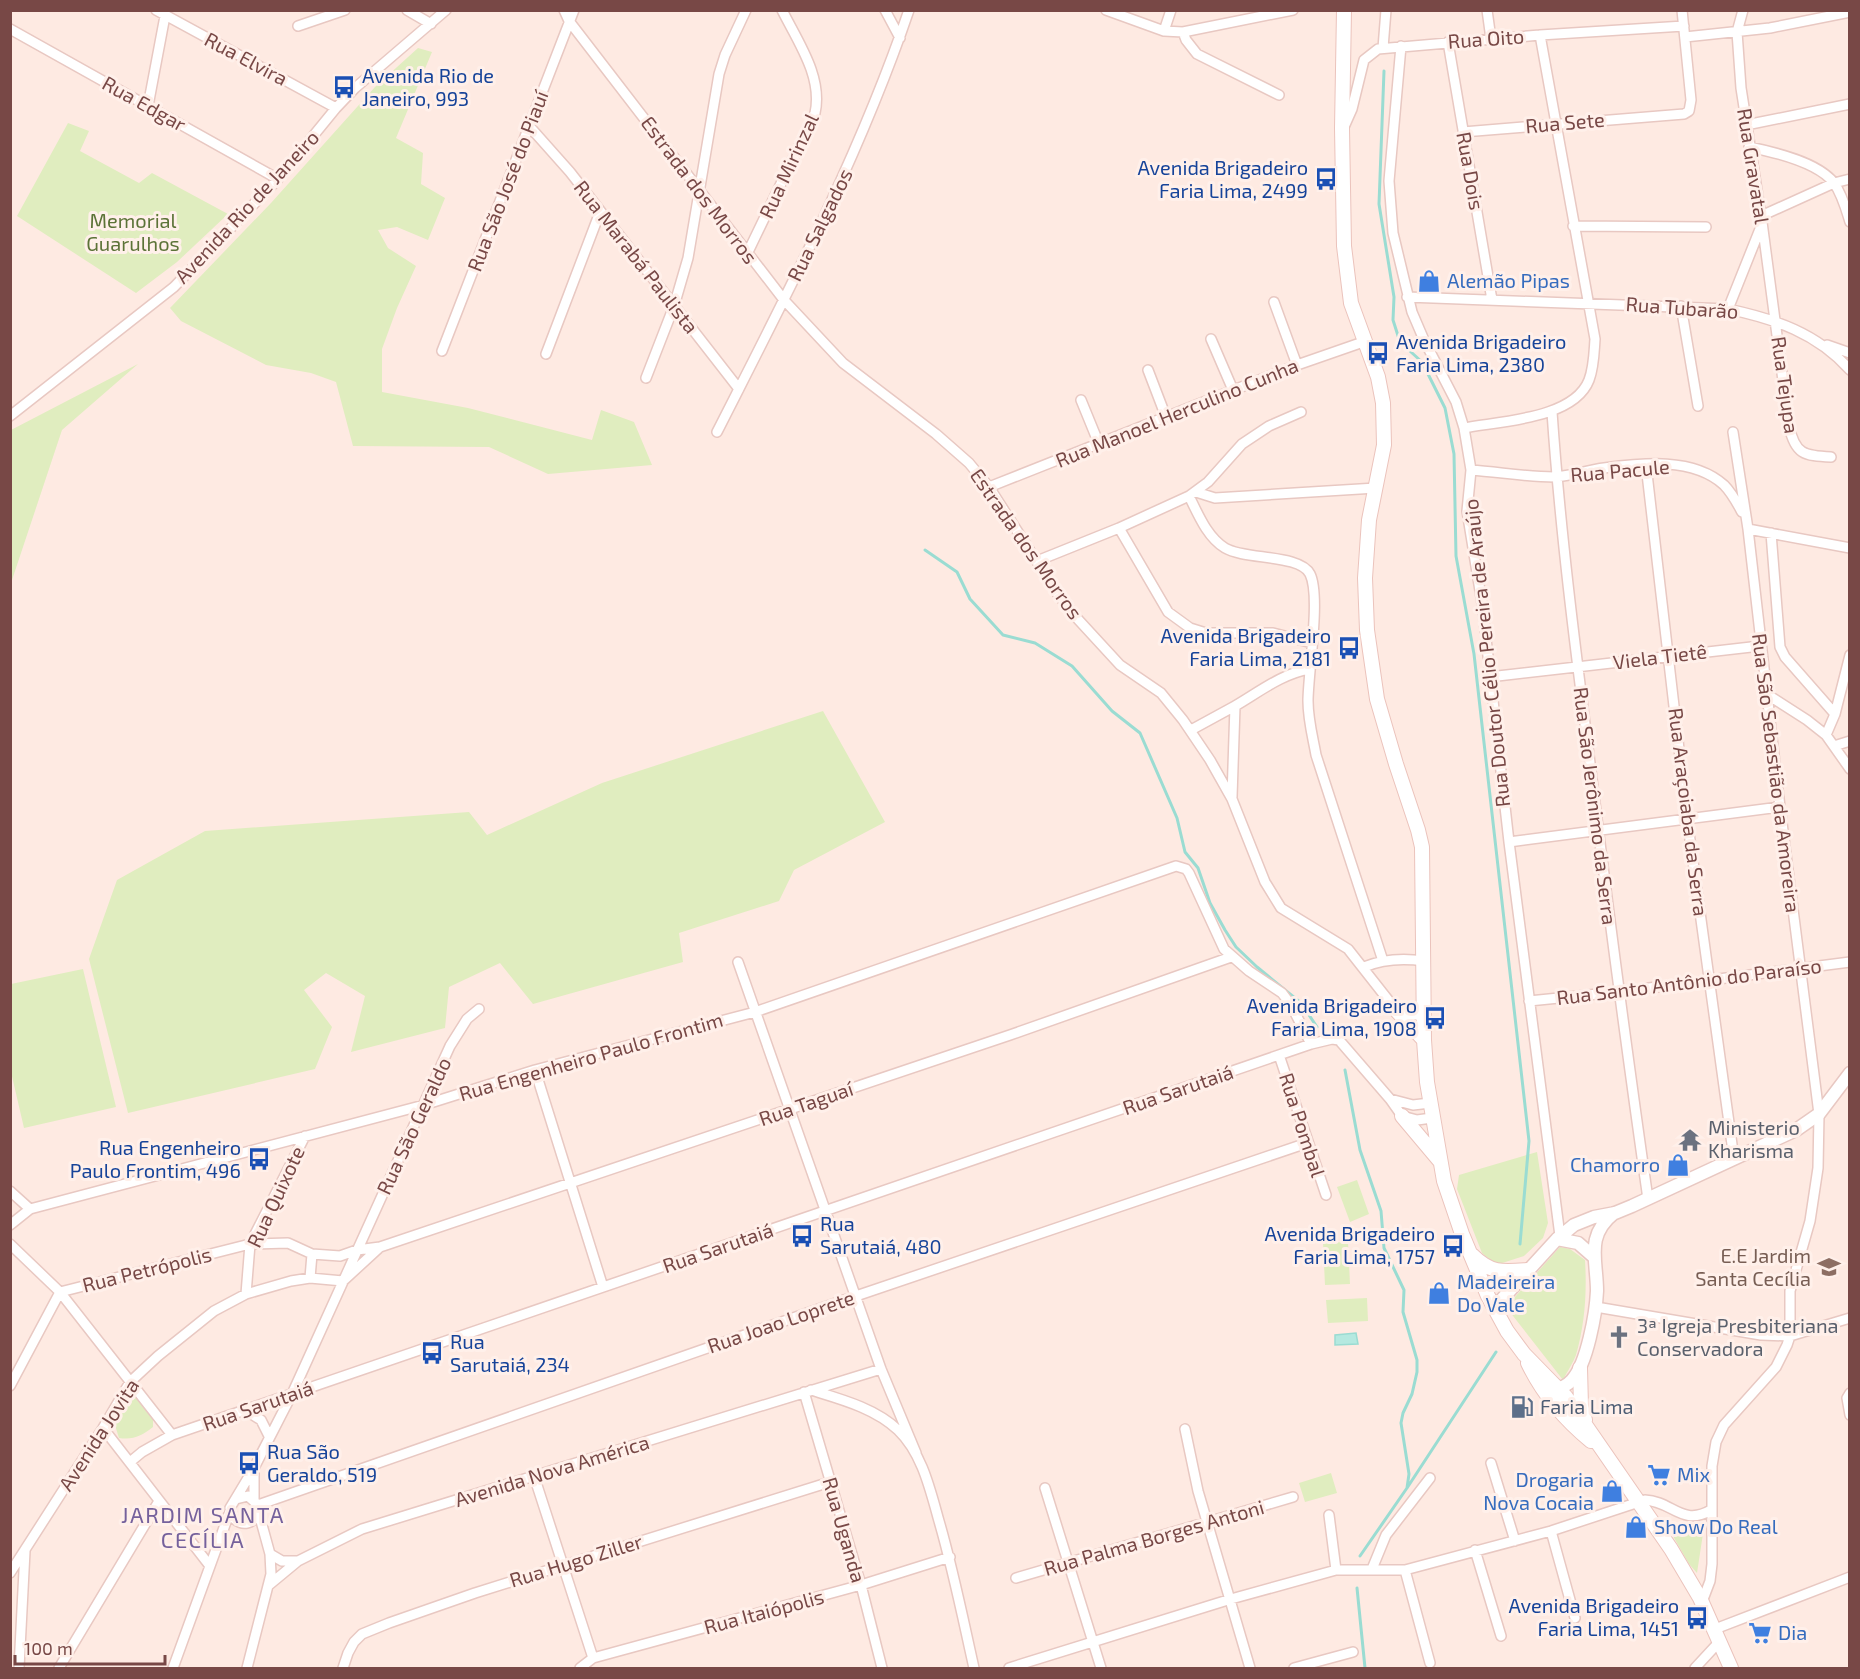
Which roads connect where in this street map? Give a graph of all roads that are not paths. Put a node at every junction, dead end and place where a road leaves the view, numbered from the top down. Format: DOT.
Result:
graph roads {
  1 [pos="156,10"];
  2 [pos="345,10"];
  3 [pos="407,10"];
  4 [pos="446,10"];
  5 [pos="564,10"];
  6 [pos="574,10"];
  7 [pos="746,10"];
  8 [pos="782,10"];
  9 [pos="885,10"];
  10 [pos="909,10"];
  11 [pos="1106,10"];
  12 [pos="1171,10"];
  13 [pos="1293,10"];
  14 [pos="1344,10"];
  15 [pos="1386,10"];
  16 [pos="1487,10"];
  17 [pos="1682,10"];
  18 [pos="1743,10"];
  19 [pos="1850,12"];
  20 [pos="165,16"];
  21 [pos="569,21"];
  22 [pos="431,24"];
  23 [pos="298,26"];
  24 [pos="1684,26"];
  25 [pos="10,29"];
  26 [pos="1164,31"];
  27 [pos="1183,32"];
  28 [pos="1737,32"];
  29 [pos="1540,35"];
  30 [pos="1685,37"];
  31 [pos="900,38"];
  32 [pos="1491,39"];
  33 [pos="1448,42"];
  34 [pos="1401,46"];
  35 [pos="1383,48"];
  36 [pos="1279,95"];
  37 [pos="1850,104"];
  38 [pos="148,106"];
  39 [pos="336,108"];
  40 [pos="1557,123"];
  41 [pos="1746,125"];
  42 [pos="530,127"];
  43 [pos="1342,128"];
  44 [pos="1463,132"];
  45 [pos="1749,147"];
  46 [pos="278,179"];
  47 [pos="1850,179"];
  48 [pos="1834,183"];
  49 [pos="699,189"];
  50 [pos="600,212"];
  51 [pos="1762,219"];
  52 [pos="1850,222"];
  53 [pos="1573,226"];
  54 [pos="1706,226"];
  55 [pos="747,254"];
  56 [pos="1407,297"];
  57 [pos="784,300"];
  58 [pos="1492,300"];
  59 [pos="1274,302"];
  60 [pos="1588,303"];
  61 [pos="674,306"];
  62 [pos="1681,306"];
  63 [pos="1728,309"];
  64 [pos="1776,321"];
  65 [pos="1211,339"];
  66 [pos="1366,341"];
  67 [pos="1820,342"];
  68 [pos="442,351"];
  69 [pos="1850,353"];
  70 [pos="546,354"];
  71 [pos="1297,365"];
  72 [pos="1148,370"];
  73 [pos="1850,370"];
  74 [pos="646,378"];
  75 [pos="739,389"];
  76 [pos="1233,390"];
  77 [pos="1081,400"];
  78 [pos="1698,406"];
  79 [pos="1301,412"];
  80 [pos="1552,412"];
  81 [pos="10,416"];
  82 [pos="1166,417"];
  83 [pos="1464,428"];
  84 [pos="717,432"];
  85 [pos="1734,432"];
  86 [pos="1099,444"];
  87 [pos="1831,457"];
  88 [pos="1646,465"];
  89 [pos="1471,470"];
  90 [pos="1556,477"];
  91 [pos="989,487"];
  92 [pos="1376,488"];
  93 [pos="1192,494"];
  94 [pos="1746,518"];
  95 [pos="1119,528"];
  96 [pos="1748,529"];
  97 [pos="1771,533"];
  98 [pos="1850,548"];
  99 [pos="1037,561"];
  100 [pos="1312,643"];
  101 [pos="1760,646"];
  102 [pos="1850,655"];
  103 [pos="1668,656"];
  104 [pos="1578,667"];
  105 [pos="1310,669"];
  106 [pos="1489,677"];
  107 [pos="1768,695"];
  108 [pos="1235,706"];
  109 [pos="1835,714"];
  110 [pos="1191,730"];
  111 [pos="1826,735"];
  112 [pos="1850,741"];
  113 [pos="1833,746"];
  114 [pos="1850,769"];
  115 [pos="1232,799"];
  116 [pos="1780,807"];
  117 [pos="1687,818"];
  118 [pos="1598,830"];
  119 [pos="1509,842"];
  120 [pos="1231,957"];
  121 [pos="1383,961"];
  122 [pos="738,962"];
  123 [pos="1424,962"];
  124 [pos="1850,962"];
  125 [pos="1364,967"];
  126 [pos="1801,968"];
  127 [pos="1710,980"];
  128 [pos="1618,992"];
  129 [pos="1529,1001"];
  130 [pos="479,1009"];
  131 [pos="1396,1010"];
  132 [pos="755,1012"];
  133 [pos="1424,1017"];
  134 [pos="1424,1040"];
  135 [pos="1311,1044"];
  136 [pos="1279,1055"];
  137 [pos="535,1070"];
  138 [pos="1850,1073"];
  139 [pos="1390,1099"];
  140 [pos="1430,1103"];
  141 [pos="424,1105"];
  142 [pos="789,1110"];
  143 [pos="1819,1114"];
  144 [pos="1402,1116"];
  145 [pos="1432,1118"];
  146 [pos="305,1136"];
  147 [pos="1307,1143"];
  148 [pos="1734,1159"];
  149 [pos="1440,1162"];
  150 [pos="572,1184"];
  151 [pos="10,1191"];
  152 [pos="1326,1194"];
  153 [pos="1648,1198"];
  154 [pos="30,1209"];
  155 [pos="826,1211"];
  156 [pos="1615,1213"];
  157 [pos="10,1225"];
  158 [pos="1559,1237"];
  159 [pos="10,1244"];
  160 [pos="250,1245"];
  161 [pos="380,1248"];
  162 [pos="357,1250"];
  163 [pos="1468,1252"];
  164 [pos="312,1254"];
  165 [pos="1594,1257"];
  166 [pos="1528,1270"];
  167 [pos="310,1278"];
  168 [pos="343,1281"];
  169 [pos="603,1287"];
  170 [pos="60,1292"];
  171 [pos="246,1294"];
  172 [pos="856,1296"];
  173 [pos="1596,1307"];
  174 [pos="1494,1308"];
  175 [pos="1850,1318"];
  176 [pos="1790,1336"];
  177 [pos="1580,1368"];
  178 [pos="881,1369"];
  179 [pos="129,1382"];
  180 [pos="10,1386"];
  181 [pos="807,1391"];
  182 [pos="1552,1391"];
  183 [pos="1850,1393"];
  184 [pos="292,1394"];
  185 [pos="245,1410"];
  186 [pos="1850,1415"];
  187 [pos="103,1428"];
  188 [pos="1587,1428"];
  189 [pos="1185,1429"];
  190 [pos="172,1435"];
  191 [pos="269,1436"];
  192 [pos="1599,1448"];
  193 [pos="916,1453"];
  194 [pos="130,1462"];
  195 [pos="1491,1463"];
  196 [pos="254,1468"];
  197 [pos="534,1476"];
  198 [pos="1430,1478"];
  199 [pos="830,1482"];
  200 [pos="1045,1488"];
  201 [pos="1293,1497"];
  202 [pos="236,1499"];
  203 [pos="159,1501"];
  204 [pos="1639,1502"];
  205 [pos="257,1506"];
  206 [pos="1667,1506"];
  207 [pos="1711,1510"];
  208 [pos="230,1511"];
  209 [pos="1329,1515"];
  210 [pos="1648,1515"];
  211 [pos="243,1523"];
  212 [pos="1207,1523"];
  213 [pos="1551,1531"];
  214 [pos="1515,1541"];
  215 [pos="266,1544"];
  216 [pos="217,1547"];
  217 [pos="26,1549"];
  218 [pos="1475,1550"];
  219 [pos="270,1554"];
  220 [pos="950,1557"];
  221 [pos="298,1561"];
  222 [pos="1069,1562"];
  223 [pos="563,1565"];
  224 [pos="210,1566"];
  225 [pos="1372,1569"];
  226 [pos="1336,1570"];
  227 [pos="1405,1570"];
  228 [pos="10,1572"];
  229 [pos="1850,1577"];
  230 [pos="1016,1578"];
  231 [pos="269,1585"];
  232 [pos="861,1585"];
  233 [pos="1231,1599"];
  234 [pos="1702,1602"];
  235 [pos="1575,1618"];
  236 [pos="1717,1635"];
  237 [pos="1501,1636"];
  238 [pos="1093,1643"];
  239 [pos="1353,1652"];
  240 [pos="593,1658"];
  241 [pos="1430,1663"];
  242 [pos="19,1668"];
  243 [pos="59,1668"];
  244 [pos="173,1668"];
  245 [pos="247,1668"];
  246 [pos="343,1668"];
  247 [pos="580,1668"];
  248 [pos="882,1668"];
  249 [pos="974,1668"];
  250 [pos="1009,1668"];
  251 [pos="1101,1668"];
  252 [pos="1250,1668"];
  253 [pos="1294,1668"];
  254 [pos="1695,1668"];
  255 [pos="1731,1668"];
  1 -- 20 [label="street, Rua Elvira"];
  2 -- 23 [label="street"];
  3 -- 22 [label="street"];
  4 -- 22 [label="street, Avenida Rio de Janeiro"];
  5 -- 21 [label="street, Estrada dos Morros"];
  6 -- 21 [label="street, Rua São José do Piauí"];
  7 -- 49 [label="street"];
  8 -- 55 [label="street, Rua Mirinzal"];
  9 -- 31 [label="street"];
  10 -- 31 [label="street, Rua Salgados"];
  11 -- 26 [label="street"];
  12 -- 26 [label="street"];
  13 -- 27 [label="street"];
  14 -- 43 [label="main road"];
  15 -- 35 [label="street"];
  16 -- 32 [label="street"];
  17 -- 24 [label="street"];
  18 -- 28 [label="street, Rua Gravatal"];
  19 -- 28 [label="street"];
  20 -- 38 [label="street"];
  20 -- 39 [label="street, Rua Elvira"];
  21 -- 42 [label="street, Rua São José do Piauí"];
  21 -- 49 [label="street, Estrada dos Morros"];
  22 -- 39 [label="street, Avenida Rio de Janeiro"];
  24 -- 29 [label="street, Rua Oito"];
  24 -- 30 [label="street"];
  25 -- 38 [label="street, Rua Edgar"];
  26 -- 27 [label="street"];
  27 -- 36 [label="street"];
  28 -- 30 [label="street"];
  28 -- 41 [label="street, Rua Gravatal"];
  29 -- 32 [label="street, Rua Oito"];
  29 -- 40 [label="street"];
  30 -- 40 [label="street, Rua Sete"];
  31 -- 57 [label="street, Rua Salgados"];
  32 -- 33 [label="street, Rua Oito"];
  33 -- 34 [label="street, Rua Oito"];
  33 -- 44 [label="street, Rua Dois"];
  34 -- 35 [label="street, Rua Oito"];
  34 -- 56 [label="street, Rua Doutor Célio Pereira de Araújo"];
  35 -- 43 [label="street"];
  37 -- 41 [label="street"];
  38 -- 46 [label="street, Rua Edgar"];
  39 -- 46 [label="street, Avenida Rio de Janeiro"];
  40 -- 44 [label="street, Rua Sete"];
  40 -- 53 [label="street"];
  41 -- 45 [label="street, Rua Gravatal"];
  42 -- 50 [label="street, Rua Marabá Paulista"];
  42 -- 68 [label="street, Rua São José do Piauí"];
  43 -- 66 [label="main road"];
  44 -- 58 [label="street, Rua Dois"];
  45 -- 48 [label="street"];
  45 -- 51 [label="street, Rua Gravatal"];
  46 -- 81 [label="street, Avenida Rio de Janeiro"];
  47 -- 48 [label="street"];
  48 -- 51 [label="street"];
  48 -- 52 [label="street"];
  49 -- 55 [label="street, Estrada dos Morros"];
  49 -- 61 [label="street"];
  50 -- 61 [label="street, Rua Marabá Paulista"];
  50 -- 70 [label="street"];
  51 -- 63 [label="street"];
  51 -- 64 [label="street, Rua Gravatal"];
  53 -- 54 [label="street"];
  53 -- 60 [label="street"];
  55 -- 57 [label="street, Estrada dos Morros"];
  56 -- 58 [label="street, Rua Tubarão"];
  56 -- 83 [label="street, Rua Doutor Célio Pereira de Araújo"];
  57 -- 75 [label="street, Rua Salgados"];
  57 -- 91 [label="street, Estrada dos Morros"];
  58 -- 60 [label="street, Rua Tubarão"];
  59 -- 71 [label="street"];
  60 -- 62 [label="street, Rua Tubarão"];
  60 -- 80 [label="street"];
  61 -- 74 [label="street"];
  61 -- 75 [label="street, Rua Marabá Paulista"];
  62 -- 63 [label="street, Rua Tubarão"];
  62 -- 78 [label="street"];
  63 -- 64 [label="street, Rua Tubarão"];
  64 -- 67 [label="street, Rua Tubarão"];
  64 -- 87 [label="street, Rua Tejupa"];
  65 -- 76 [label="street"];
  66 -- 71 [label="street, Rua Manoel Herculino Cunha"];
  66 -- 92 [label="main road"];
  67 -- 69 [label="street"];
  67 -- 73 [label="street"];
  71 -- 76 [label="street, Rua Manoel Herculino Cunha"];
  72 -- 82 [label="street"];
  75 -- 84 [label="street, Rua Salgados"];
  76 -- 82 [label="street, Rua Manoel Herculino Cunha"];
  77 -- 86 [label="street"];
  79 -- 93 [label="street"];
  80 -- 83 [label="street"];
  80 -- 90 [label="street, Rua São Jerônimo da Serra"];
  82 -- 86 [label="street, Rua Manoel Herculino Cunha"];
  83 -- 89 [label="street, Rua Doutor Célio Pereira de Araújo"];
  85 -- 94 [label="street, Rua São Sebastião da Amoreira"];
  86 -- 91 [label="street, Rua Manoel Herculino Cunha"];
  88 -- 90 [label="street, Rua Pacule"];
  88 -- 94 [label="street, Rua Pacule"];
  88 -- 103 [label="street, Rua Araçoiaba da Serra"];
  89 -- 90 [label="street, Rua Pacule"];
  89 -- 106 [label="street, Rua Doutor Célio Pereira de Araújo"];
  90 -- 104 [label="street, Rua São Jerônimo da Serra"];
  91 -- 99 [label="street, Estrada dos Morros"];
  92 -- 93 [label="street"];
  92 -- 123 [label="main road"];
  93 -- 95 [label="street"];
  93 -- 100 [label="street"];
  94 -- 96 [label="street, Rua São Sebastião da Amoreira"];
  95 -- 99 [label="street"];
  95 -- 100 [label="street"];
  96 -- 97 [label="street"];
  96 -- 101 [label="street, Rua São Sebastião da Amoreira"];
  97 -- 98 [label="street"];
  97 -- 109 [label="street"];
  99 -- 110 [label="street, Estrada dos Morros"];
  100 -- 105 [label="street"];
  101 -- 103 [label="street, Viela Tietê"];
  101 -- 107 [label="street, Rua São Sebastião da Amoreira"];
  102 -- 109 [label="street"];
  103 -- 104 [label="street, Viela Tietê"];
  103 -- 117 [label="street, Rua Araçoiaba da Serra"];
  104 -- 106 [label="street, Viela Tietê"];
  104 -- 118 [label="street, Rua São Jerônimo da Serra"];
  105 -- 108 [label="street"];
  105 -- 121 [label="street"];
  106 -- 119 [label="street, Rua Doutor Célio Pereira de Araújo"];
  107 -- 111 [label="street"];
  107 -- 116 [label="street, Rua São Sebastião da Amoreira"];
  108 -- 110 [label="street"];
  108 -- 115 [label="street"];
  109 -- 111 [label="street"];
  110 -- 115 [label="street, Estrada dos Morros"];
  111 -- 113 [label="street"];
  112 -- 113 [label="street"];
  113 -- 114 [label="street"];
  115 -- 125 [label="street, Estrada dos Morros"];
  116 -- 117 [label="street"];
  116 -- 126 [label="street, Rua São Sebastião da Amoreira"];
  117 -- 118 [label="street"];
  117 -- 127 [label="street, Rua Araçoiaba da Serra"];
  118 -- 119 [label="street"];
  118 -- 128 [label="street, Rua São Jerônimo da Serra"];
  119 -- 129 [label="street, Rua Doutor Célio Pereira de Araújo"];
  120 -- 132 [label="street, Rua Engenheiro Paulo Frontim"];
  120 -- 135 [label="street"];
  120 -- 142 [label="street, Rua Taguaí"];
  121 -- 123 [label="street"];
  121 -- 125 [label="street"];
  122 -- 132 [label="street"];
  123 -- 133 [label="main road"];
  124 -- 126 [label="street, Rua Santo Antônio do Paraíso"];
  125 -- 131 [label="street, Estrada dos Morros"];
  126 -- 127 [label="street, Rua Santo Antônio do Paraíso"];
  126 -- 143 [label="street, Rua São Sebastião da Amoreira"];
  127 -- 128 [label="street, Rua Santo Antônio do Paraíso"];
  127 -- 148 [label="street, Rua Araçoiaba da Serra"];
  128 -- 129 [label="street, Rua Santo Antônio do Paraíso"];
  128 -- 153 [label="street, Rua São Jerônimo da Serra"];
  129 -- 158 [label="street, Rua Doutor Célio Pereira de Araújo"];
  130 -- 141 [label="street, Rua São Geraldo"];
  131 -- 133 [label="street"];
  131 -- 134 [label="main road"];
  132 -- 137 [label="street, Rua Engenheiro Paulo Frontim"];
  132 -- 142 [label="street"];
  133 -- 134 [label="main road"];
  134 -- 140 [label="main road"];
  135 -- 136 [label="street, Rua Sarutaiá"];
  135 -- 139 [label="street, Rua Sarutaiá"];
  136 -- 147 [label="street, Rua Pombal"];
  136 -- 155 [label="street, Rua Sarutaiá"];
  137 -- 141 [label="street, Rua Engenheiro Paulo Frontim"];
  137 -- 150 [label="street"];
  138 -- 143 [label="street"];
  139 -- 140 [label="street"];
  139 -- 144 [label="street"];
  140 -- 145 [label="main road"];
  141 -- 146 [label="street, Rua Engenheiro Paulo Frontim"];
  141 -- 162 [label="street, Rua São Geraldo"];
  142 -- 150 [label="street, Rua Taguaí"];
  142 -- 155 [label="street"];
  143 -- 148 [label="street"];
  143 -- 176 [label="street, Rua São Sebastião da Amoreira"];
  144 -- 145 [label="street"];
  144 -- 149 [label="main road"];
  145 -- 149 [label="main road"];
  146 -- 154 [label="street, Rua Engenheiro Paulo Frontim"];
  146 -- 160 [label="street, Rua Quixote"];
  147 -- 152 [label="street, Rua Pombal"];
  147 -- 172 [label="street, Rua Joao Loprete"];
  148 -- 153 [label="street"];
  149 -- 163 [label="main road"];
  150 -- 161 [label="street, Rua Taguaí"];
  150 -- 169 [label="street"];
  151 -- 154 [label="street"];
  153 -- 156 [label="street"];
  154 -- 157 [label="street, Rua Engenheiro Paulo Frontim"];
  155 -- 169 [label="street, Rua Sarutaiá"];
  155 -- 172 [label="street"];
  156 -- 158 [label="street"];
  156 -- 165 [label="street"];
  158 -- 165 [label="street"];
  158 -- 166 [label="street"];
  159 -- 170 [label="street"];
  160 -- 164 [label="street, Rua Petrópolis"];
  160 -- 170 [label="street, Rua Petrópolis"];
  160 -- 171 [label="street, Rua Quixote"];
  161 -- 162 [label="street, Rua Taguaí"];
  161 -- 168 [label="street, Rua Taguaí"];
  162 -- 164 [label="street"];
  162 -- 168 [label="street, Rua São Geraldo"];
  163 -- 166 [label="main road"];
  163 -- 174 [label="main road"];
  164 -- 167 [label="street"];
  165 -- 173 [label="street"];
  166 -- 174 [label="street"];
  167 -- 168 [label="street, Avenida Jovita"];
  167 -- 171 [label="street, Avenida Jovita"];
  168 -- 184 [label="street, Rua São Geraldo"];
  169 -- 184 [label="street, Rua Sarutaiá"];
  170 -- 179 [label="street"];
  170 -- 180 [label="street, Rua Petrópolis"];
  171 -- 179 [label="street, Avenida Jovita"];
  172 -- 178 [label="street"];
  172 -- 205 [label="street, Rua Joao Loprete"];
  173 -- 176 [label="street"];
  173 -- 177 [label="street"];
  174 -- 182 [label="main road"];
  175 -- 176 [label="street"];
  176 -- 207 [label="street"];
  177 -- 182 [label="street"];
  177 -- 188 [label="main road"];
  178 -- 181 [label="street, Avenida Nova América"];
  178 -- 193 [label="street"];
  179 -- 187 [label="street, Avenida Jovita"];
  179 -- 190 [label="street"];
  181 -- 193 [label="street"];
  181 -- 197 [label="street, Avenida Nova América"];
  181 -- 199 [label="street, Rua Uganda"];
  182 -- 188 [label="main road"];
  182 -- 192 [label="main road"];
  183 -- 186 [label="street"];
  184 -- 185 [label="street, Rua Sarutaiá"];
  184 -- 191 [label="street, Rua São Geraldo"];
  185 -- 190 [label="street, Rua Sarutaiá"];
  185 -- 191 [label="street"];
  187 -- 194 [label="street"];
  187 -- 217 [label="street, Avenida Jovita"];
  188 -- 192 [label="main road"];
  189 -- 212 [label="street"];
  190 -- 194 [label="street, Rua Sarutaiá"];
  191 -- 196 [label="street, Rua São Geraldo"];
  192 -- 204 [label="main road"];
  193 -- 220 [label="street"];
  194 -- 203 [label="street"];
  195 -- 214 [label="street"];
  196 -- 202 [label="street, Rua São Geraldo"];
  196 -- 205 [label="street"];
  197 -- 221 [label="street, Avenida Nova América"];
  197 -- 223 [label="street"];
  198 -- 225 [label="street"];
  199 -- 223 [label="street, Rua Hugo Ziller"];
  199 -- 232 [label="street, Rua Uganda"];
  200 -- 222 [label="street"];
  201 -- 212 [label="street, Rua Palma Borges Antoni"];
  202 -- 205 [label="street"];
  202 -- 208 [label="street"];
  203 -- 224 [label="street"];
  203 -- 243 [label="street"];
  204 -- 206 [label="street"];
  204 -- 210 [label="main road"];
  204 -- 213 [label="street"];
  205 -- 211 [label="street"];
  205 -- 215 [label="street"];
  206 -- 207 [label="street"];
  206 -- 210 [label="street"];
  207 -- 234 [label="street"];
  208 -- 211 [label="street"];
  208 -- 216 [label="street"];
  209 -- 226 [label="street"];
  210 -- 234 [label="main road"];
  211 -- 215 [label="street"];
  211 -- 216 [label="street"];
  212 -- 222 [label="street, Rua Palma Borges Antoni"];
  212 -- 233 [label="street"];
  213 -- 214 [label="street"];
  213 -- 235 [label="street"];
  214 -- 218 [label="street"];
  215 -- 219 [label="street"];
  216 -- 224 [label="street"];
  217 -- 228 [label="street, Avenida Jovita"];
  217 -- 242 [label="street"];
  218 -- 227 [label="street"];
  218 -- 237 [label="street"];
  219 -- 221 [label="street"];
  219 -- 231 [label="street"];
  220 -- 232 [label="street, Rua Itaiópolis"];
  220 -- 249 [label="street"];
  221 -- 231 [label="street, Avenida Nova América"];
  222 -- 230 [label="street, Rua Palma Borges Antoni"];
  222 -- 238 [label="street"];
  223 -- 240 [label="street"];
  223 -- 246 [label="street, Rua Hugo Ziller"];
  224 -- 244 [label="street"];
  225 -- 226 [label="street"];
  225 -- 227 [label="street"];
  226 -- 233 [label="street"];
  227 -- 241 [label="street"];
  229 -- 236 [label="street"];
  231 -- 245 [label="street"];
  232 -- 240 [label="street, Rua Itaiópolis"];
  232 -- 248 [label="street, Rua Uganda"];
  233 -- 238 [label="street"];
  233 -- 252 [label="street"];
  234 -- 236 [label="main road"];
  236 -- 254 [label="street"];
  236 -- 255 [label="main road"];
  238 -- 250 [label="street"];
  238 -- 251 [label="street"];
  239 -- 253 [label="street"];
  240 -- 247 [label="street, Rua Itaiópolis"];
}
